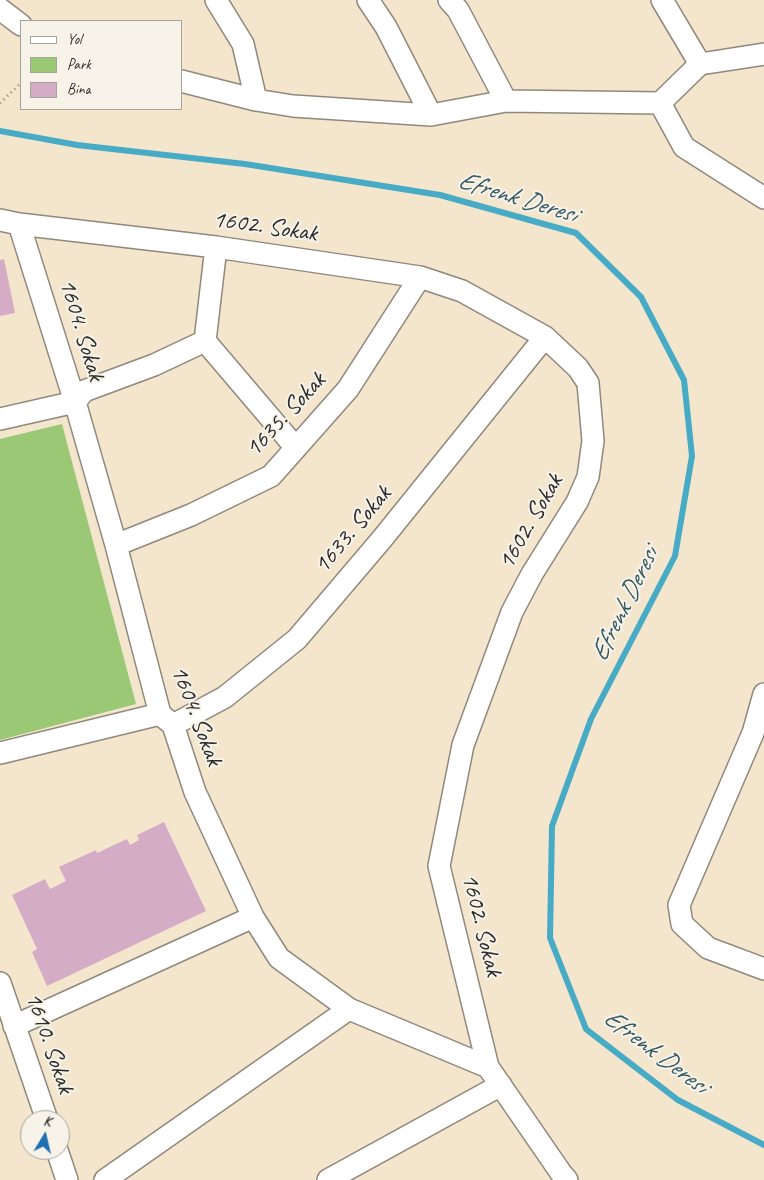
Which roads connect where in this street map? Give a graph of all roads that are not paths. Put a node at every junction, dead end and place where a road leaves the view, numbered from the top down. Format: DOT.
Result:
graph roads {
  1 [pos="216,0"];
  2 [pos="368,0"];
  3 [pos="449,0"];
  4 [pos="662,0"];
  5 [pos="0,9"];
  6 [pos="20,23"];
  7 [pos="764,54"];
  8 [pos="700,64"];
  9 [pos="182,81"];
  10 [pos="256,100"];
  11 [pos="506,101"];
  12 [pos="660,103"];
  13 [pos="431,115"];
  14 [pos="764,198"];
  15 [pos="10,222"];
  16 [pos="216,247"];
  17 [pos="420,277"];
  18 [pos="545,337"];
  19 [pos="205,341"];
  20 [pos="75,402"];
  21 [pos="0,419"];
  22 [pos="296,448"];
  23 [pos="116,545"];
  24 [pos="764,694"];
  25 [pos="166,719"];
  26 [pos="0,753"];
  27 [pos="253,917"];
  28 [pos="764,969"];
  29 [pos="0,983"];
  30 [pos="349,1009"];
  31 [pos="14,1026"];
  32 [pos="488,1067"];
  33 [pos="501,1085"];
  34 [pos="43,1110"];
  35 [pos="60,1160"];
  36 [pos="560,1178"];
  37 [pos="67,1180"];
  38 [pos="105,1180"];
  39 [pos="328,1180"];
  1 -- 10 [label="street"];
  2 -- 13 [label="street"];
  3 -- 11 [label="street"];
  4 -- 8 [label="street"];
  5 -- 6 [label="street"];
  7 -- 8 [label="street"];
  8 -- 12 [label="street"];
  9 -- 10 [label="street"];
  10 -- 13 [label="street"];
  11 -- 12 [label="street"];
  11 -- 13 [label="street"];
  12 -- 14 [label="street"];
  15 -- 16 [label="street, 1602. Sokak"];
  15 -- 20 [label="street, 1604. Sokak"];
  16 -- 17 [label="street, 1602. Sokak"];
  16 -- 19 [label="street"];
  17 -- 18 [label="street, 1602. Sokak"];
  17 -- 22 [label="street, 1635. Sokak"];
  18 -- 25 [label="street, 1633. Sokak"];
  18 -- 32 [label="street, 1602. Sokak"];
  19 -- 20 [label="street"];
  19 -- 22 [label="street"];
  20 -- 21 [label="street"];
  20 -- 23 [label="street, 1604. Sokak"];
  22 -- 23 [label="street, 1635. Sokak"];
  23 -- 25 [label="street, 1604. Sokak"];
  24 -- 28 [label="street"];
  25 -- 26 [label="street, 1633. Sokak"];
  25 -- 27 [label="street, 1604. Sokak"];
  27 -- 30 [label="street, 1604. Sokak"];
  27 -- 31 [label="street"];
  29 -- 31 [label="street, 1610. Sokak"];
  30 -- 32 [label="street, 1604. Sokak"];
  30 -- 38 [label="street"];
  31 -- 34 [label="street, 1610. Sokak"];
  32 -- 33 [label="street, 1602. Sokak"];
  33 -- 36 [label="street, 1602. Sokak"];
  33 -- 39 [label="street"];
  35 -- 37 [label="street"];
}
